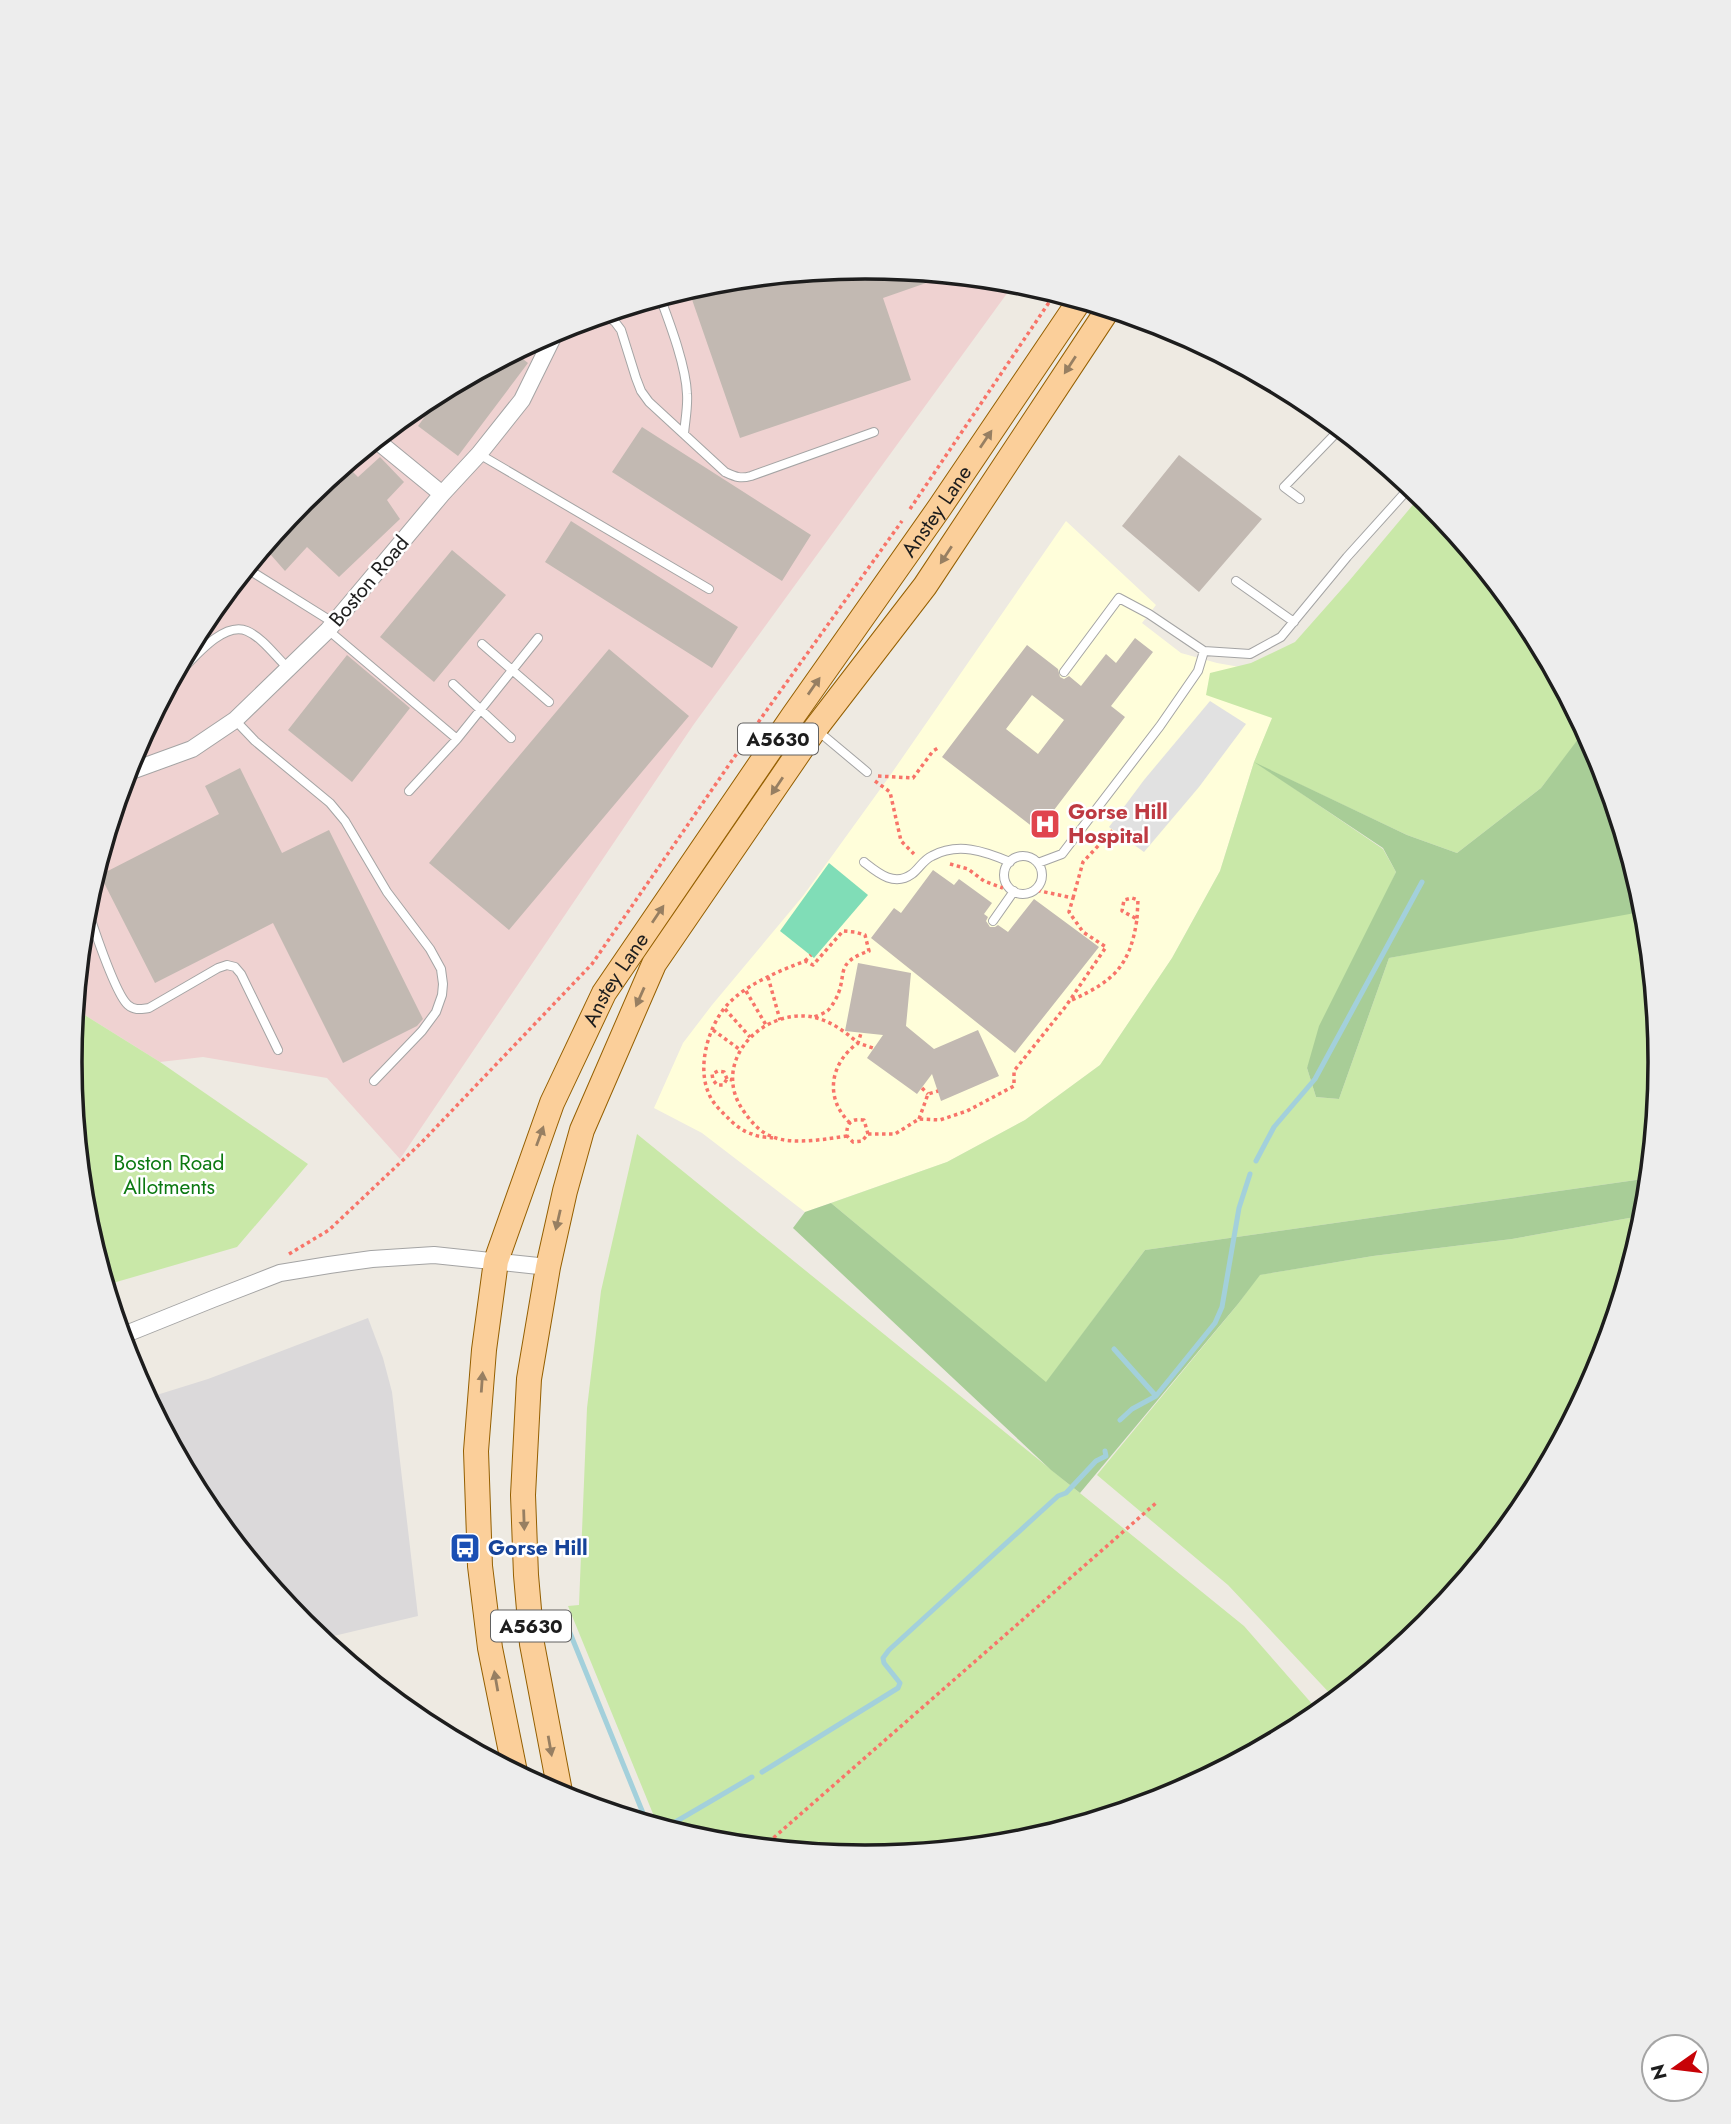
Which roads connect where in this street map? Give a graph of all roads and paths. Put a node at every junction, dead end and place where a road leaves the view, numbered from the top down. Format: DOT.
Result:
graph roads {
  1 [pos="1050,301"];
  2 [pos="663,305"];
  3 [pos="1075,307"];
  4 [pos="1104,316"];
  5 [pos="613,320"];
  6 [pos="549,346"];
  7 [pos="874,432"];
  8 [pos="684,434"];
  9 [pos="1334,435"];
  10 [pos="383,446"];
  11 [pos="479,454"];
  12 [pos="1404,493"];
  13 [pos="442,494"];
  14 [pos="1300,499"];
  15 [pos="910,509"];
  16 [pos="902,521"];
  17 [pos="254,573"];
  18 [pos="1236,581"];
  19 [pos="709,589"];
  20 [pos="1294,622"];
  21 [pos="331,627"];
  22 [pos="538,638"];
  23 [pos="482,644"];
  24 [pos="1204,651"];
  25 [pos="195,657"];
  26 [pos="288,668"];
  27 [pos="513,671"];
  28 [pos="1064,673"];
  29 [pos="453,684"];
  30 [pos="549,702"];
  31 [pos="481,711"];
  32 [pos="235,720"];
  33 [pos="816,729"];
  34 [pos="510,738"];
  35 [pos="457,739"];
  36 [pos="940,747"];
  37 [pos="140,767"];
  38 [pos="867,772"];
  39 [pos="409,791"];
  40 [pos="1113,830"];
  41 [pos="864,862"];
  42 [pos="1010,862"];
  43 [pos="1038,863"];
  44 [pos="1038,887"];
  45 [pos="1014,891"];
  46 [pos="1073,898"];
  47 [pos="1137,919"];
  48 [pos="993,921"];
  49 [pos="94,927"];
  50 [pos="810,955"];
  51 [pos="805,961"];
  52 [pos="768,976"];
  53 [pos="746,990"];
  54 [pos="1070,1001"];
  55 [pos="725,1009"];
  56 [pos="828,1011"];
  57 [pos="812,1018"];
  58 [pos="780,1020"];
  59 [pos="830,1022"];
  60 [pos="766,1025"];
  61 [pos="713,1030"];
  62 [pos="861,1032"];
  63 [pos="750,1037"];
  64 [pos="858,1043"];
  65 [pos="873,1048"];
  66 [pos="278,1049"];
  67 [pos="739,1049"];
  68 [pos="730,1079"];
  69 [pos="705,1080"];
  70 [pos="713,1080"];
  71 [pos="374,1081"];
  72 [pos="922,1088"];
  73 [pos="938,1091"];
  74 [pos="928,1094"];
  75 [pos="919,1119"];
  76 [pos="850,1122"];
  77 [pos="868,1134"];
  78 [pos="847,1136"];
  79 [pos="773,1138"];
  80 [pos="496,1261"];
  81 [pos="548,1268"];
  82 [pos="280,1273"];
  83 [pos="131,1332"];
  84 [pos="1156,1503"];
  85 [pos="512,1760"];
  86 [pos="558,1782"];
  87 [pos="771,1840"];
  1 -- 15 [label="path"];
  2 -- 8 [label="lane"];
  80 -- 3 [label="main road, Anstey Lane / A5630, one-way"];
  4 -- 33 [label="main road, A5630, one-way"];
  5 -- 8 [label="lane"];
  6 -- 11 [label="street, Boston Road"];
  7 -- 8 [label="lane"];
  9 -- 14 [label="lane"];
  10 -- 13 [label="street"];
  11 -- 13 [label="street, Boston Road"];
  11 -- 19 [label="lane"];
  12 -- 20 [label="lane"];
  13 -- 21 [label="street, Boston Road"];
  16 -- 82 [label="path"];
  17 -- 21 [label="lane"];
  18 -- 20 [label="lane"];
  20 -- 24 [label="lane"];
  21 -- 26 [label="street, Boston Road"];
  21 -- 35 [label="lane"];
  22 -- 27 [label="lane"];
  23 -- 27 [label="lane"];
  24 -- 28 [label="lane"];
  24 -- 43 [label="lane"];
  25 -- 26 [label="lane"];
  26 -- 32 [label="street, Boston Road"];
  27 -- 30 [label="lane"];
  27 -- 31 [label="lane"];
  29 -- 31 [label="lane"];
  31 -- 34 [label="lane"];
  31 -- 35 [label="lane"];
  32 -- 37 [label="street, Boston Road"];
  32 -- 71 [label="lane"];
  33 -- 38 [label="lane"];
  33 -- 81 [label="main road, Anstey Lane / A5630, one-way"];
  35 -- 39 [label="lane"];
  36 -- 38 [label="path"];
  40 -- 46 [label="path"];
  41 -- 42 [label="lane"];
  42 -- 43 [label="lane"];
  42 -- 45 [label="lane"];
  43 -- 44 [label="lane"];
  44 -- 45 [label="lane"];
  44 -- 46 [label="path"];
  45 -- 48 [label="lane"];
  46 -- 54 [label="path"];
  47 -- 47 [label="path"];
  47 -- 54 [label="path"];
  49 -- 66 [label="lane"];
  50 -- 51 [label="path"];
  51 -- 52 [label="path"];
  51 -- 56 [label="path"];
  52 -- 53 [label="path"];
  52 -- 58 [label="path"];
  53 -- 55 [label="path"];
  53 -- 60 [label="path"];
  54 -- 75 [label="path"];
  55 -- 61 [label="path"];
  55 -- 63 [label="path"];
  56 -- 57 [label="path"];
  56 -- 59 [label="path"];
  57 -- 58 [label="path"];
  57 -- 59 [label="path"];
  58 -- 60 [label="path"];
  59 -- 64 [label="path"];
  60 -- 63 [label="path"];
  61 -- 67 [label="path"];
  61 -- 69 [label="path"];
  62 -- 64 [label="path"];
  63 -- 67 [label="path"];
  64 -- 65 [label="path"];
  64 -- 76 [label="path"];
  67 -- 68 [label="path"];
  68 -- 70 [label="path"];
  68 -- 70 [label="path"];
  68 -- 79 [label="path"];
  69 -- 70 [label="path"];
  69 -- 79 [label="path"];
  72 -- 74 [label="path"];
  73 -- 74 [label="path"];
  74 -- 75 [label="path"];
  75 -- 77 [label="path"];
  76 -- 77 [label="path"];
  76 -- 78 [label="path"];
  77 -- 78 [label="path"];
  78 -- 79 [label="path"];
  80 -- 81 [label="street"];
  80 -- 82 [label="street"];
  85 -- 80 [label="main road, Anstey Lane / A5630, one-way"];
  81 -- 86 [label="main road, Anstey Lane / A5630, one-way"];
  82 -- 83 [label="street"];
  84 -- 87 [label="path"];
}
